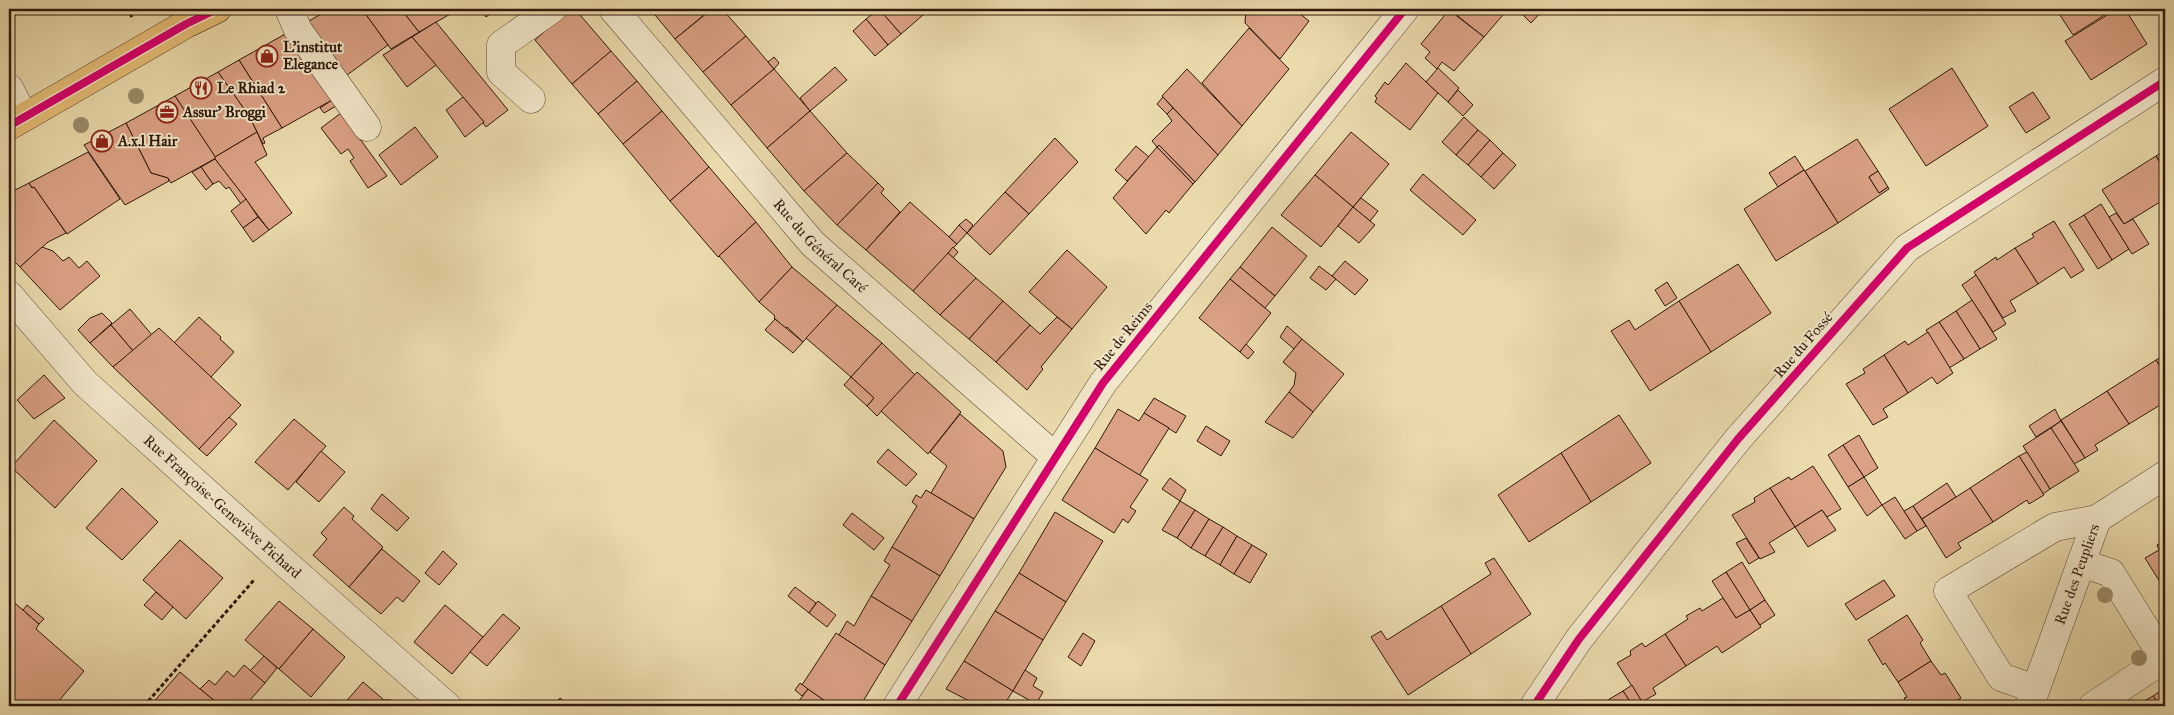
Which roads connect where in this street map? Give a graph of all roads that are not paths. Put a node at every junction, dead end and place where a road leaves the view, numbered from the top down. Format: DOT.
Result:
graph roads {
  1 [pos="217,9"];
  2 [pos="289,9"];
  3 [pos="552,9"];
  4 [pos="613,9"];
  5 [pos="1405,9"];
  6 [pos="2165,81"];
  7 [pos="9,88"];
  8 [pos="531,99"];
  9 [pos="17,121"];
  10 [pos="367,127"];
  11 [pos="9,295"];
  12 [pos="1057,454"];
  13 [pos="2165,475"];
  14 [pos="2097,520"];
  15 [pos="2081,562"];
  16 [pos="2032,697"];
  17 [pos="447,706"];
  18 [pos="897,706"];
  19 [pos="1534,706"];
  20 [pos="2093,706"];
  1 -- 9 [label="main road"];
  2 -- 10 [label="street"];
  3 -- 8 [label="street"];
  4 -- 12 [label="street, Rue du Général Caré"];
  5 -- 12 [label="street, Rue de Reims"];
  6 -- 19 [label="street, Rue du Fossé"];
  7 -- 9 [label="street"];
  11 -- 17 [label="street, Rue Françoise-Geneviève Pichard"];
  12 -- 18 [label="street, Rue de Reims"];
  13 -- 14 [label="street, Rue des Peupliers"];
  14 -- 15 [label="street, Rue des Peupliers"];
  14 -- 16 [label="street"];
  15 -- 16 [label="street, Rue des Peupliers"];
  15 -- 20 [label="street"];
}
